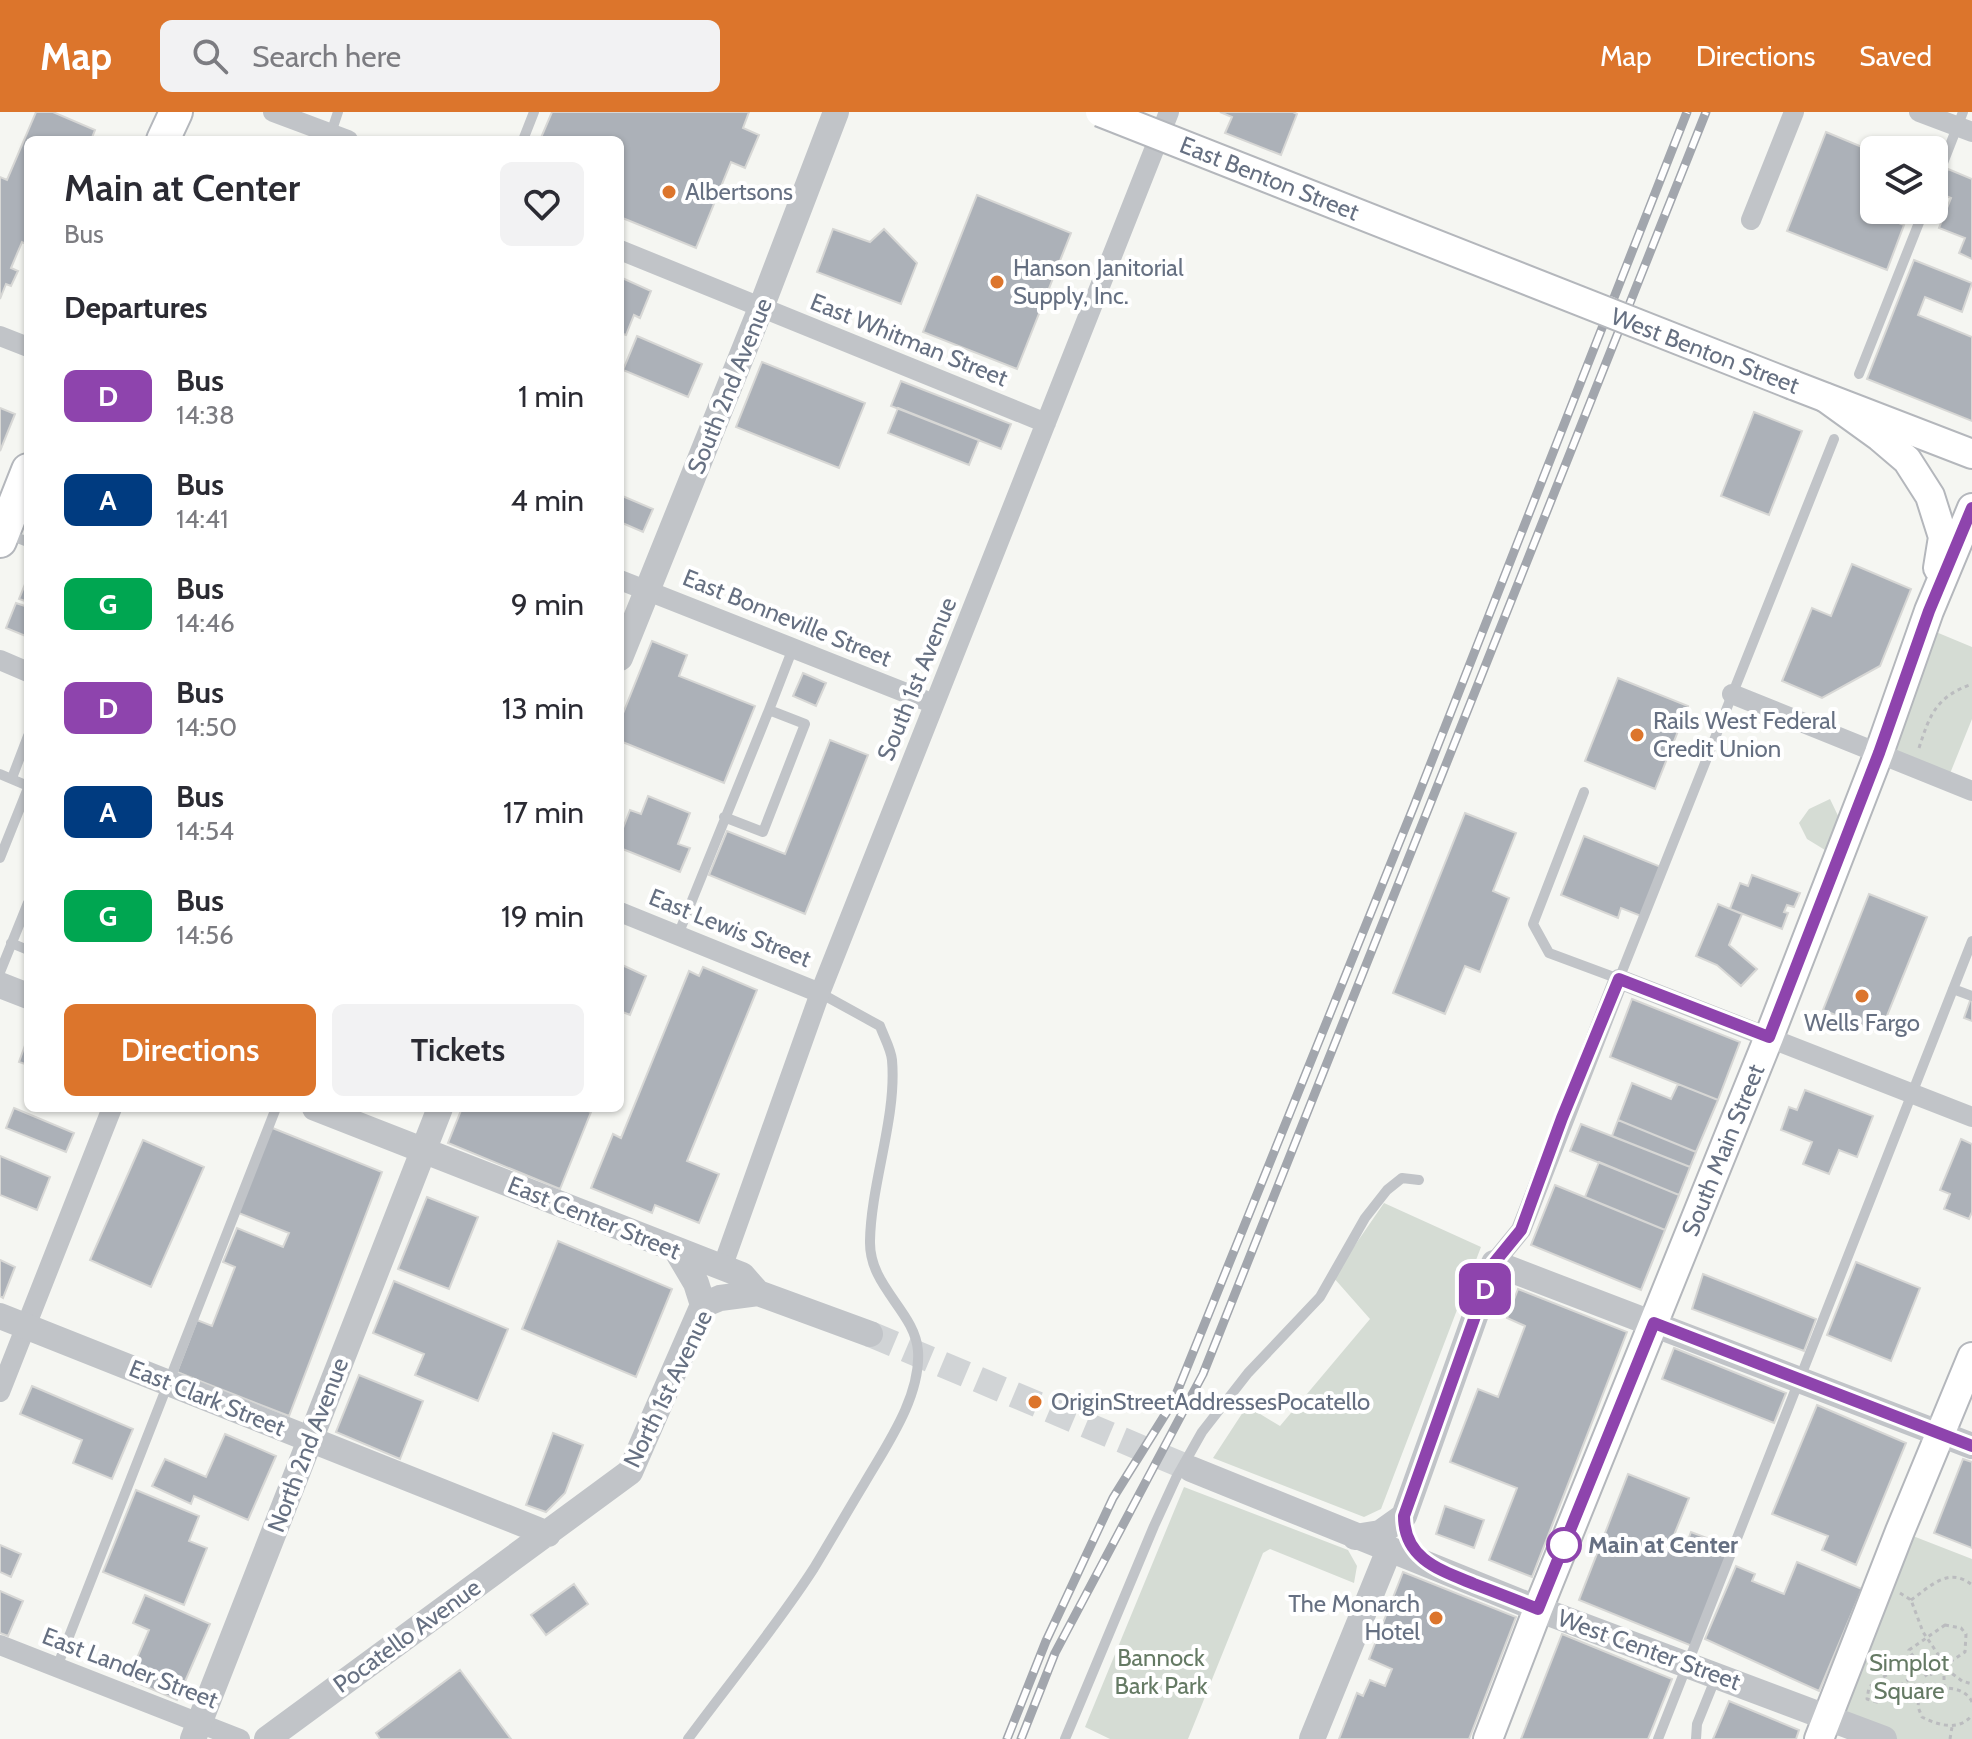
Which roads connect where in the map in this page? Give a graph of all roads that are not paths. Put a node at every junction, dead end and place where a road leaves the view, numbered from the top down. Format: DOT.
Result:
graph roads {
  1 [pos="176,112"];
  2 [pos="273,112"];
  3 [pos="338,112"];
  4 [pos="534,112"];
  5 [pos="836,112"];
  6 [pos="1100,112"];
  7 [pos="1169,112"];
  8 [pos="1794,112"];
  9 [pos="1919,112"];
  10 [pos="1964,124"];
  11 [pos="165,136"];
  12 [pos="331,136"];
  13 [pos="336,136"];
  14 [pos="525,136"];
  15 [pos="1948,157"];
  16 [pos="1751,220"];
  17 [pos="1918,224"];
  18 [pos="1439,245"];
  19 [pos="624,252"];
  20 [pos="761,308"];
  21 [pos="0,336"];
  22 [pos="24,345"];
  23 [pos="1859,374"];
  24 [pos="1826,398"];
  25 [pos="1046,423"];
  26 [pos="1834,439"];
  27 [pos="1972,454"];
  28 [pos="24,490"];
  29 [pos="1972,508"];
  30 [pos="10,539"];
  31 [pos="624,582"];
  32 [pos="648,591"];
  33 [pos="1929,611"];
  34 [pos="624,648"];
  35 [pos="793,648"];
  36 [pos="0,660"];
  37 [pos="24,670"];
  38 [pos="1732,694"];
  39 [pos="934,704"];
  40 [pos="769,710"];
  41 [pos="24,746"];
  42 [pos="1879,753"];
  43 [pos="0,774"];
  44 [pos="12,778"];
  45 [pos="24,785"];
  46 [pos="1972,791"];
  47 [pos="1584,792"];
  48 [pos="24,797"];
  49 [pos="724,817"];
  50 [pos="0,858"];
  51 [pos="24,912"];
  52 [pos="624,914"];
  53 [pos="678,935"];
  54 [pos="1972,941"];
  55 [pos="11,943"];
  56 [pos="24,948"];
  57 [pos="3,956"];
  58 [pos="0,972"];
  59 [pos="1619,979"];
  60 [pos="0,985"];
  61 [pos="1953,989"];
  62 [pos="820,993"];
  63 [pos="24,994"];
  64 [pos="1972,996"];
  65 [pos="1769,1037"];
  66 [pos="1912,1093"];
  67 [pos="110,1112"];
  68 [pos="274,1112"];
  69 [pos="325,1112"];
  70 [pos="438,1112"];
  71 [pos="1972,1117"];
  72 [pos="423,1151"];
  73 [pos="1419,1180"];
  74 [pos="677,1251"];
  75 [pos="1494,1263"];
  76 [pos="722,1268"];
  77 [pos="758,1293"];
  78 [pos="703,1305"];
  79 [pos="0,1316"];
  80 [pos="1654,1323"];
  81 [pos="26,1327"];
  82 [pos="870,1334"];
  83 [pos="1972,1357"];
  84 [pos="1800,1379"];
  85 [pos="168,1383"];
  86 [pos="0,1392"];
  87 [pos="1941,1434"];
  88 [pos="310,1439"];
  89 [pos="1972,1446"];
  90 [pos="1191,1469"];
  91 [pos="1404,1516"];
  92 [pos="548,1534"];
  93 [pos="1355,1537"];
  94 [pos="1389,1550"];
  95 [pos="1431,1567"];
  96 [pos="1538,1609"];
  97 [pos="0,1645"];
  98 [pos="1688,1665"];
  99 [pos="57,1667"];
  100 [pos="1717,1676"];
  101 [pos="1823,1728"];
  102 [pos="196,1731"];
  103 [pos="240,1739"];
  104 [pos="267,1739"];
  105 [pos="688,1739"];
  106 [pos="1065,1739"];
  107 [pos="1312,1739"];
  108 [pos="1488,1739"];
  109 [pos="1658,1739"];
  110 [pos="1696,1739"];
  111 [pos="1884,1739"];
  1 -- 11 [label="main road"];
  2 -- 12 [label="street"];
  3 -- 13 [label="lane"];
  4 -- 14 [label="lane"];
  5 -- 20 [label="street, South 2nd Avenue"];
  6 -- 18 [label="main road, East Benton Street, bridge"];
  7 -- 25 [label="street, South 1st Avenue"];
  8 -- 16 [label="street"];
  9 -- 10 [label="street"];
  10 -- 15 [label="lane"];
  17 -- 23 [label="lane"];
  18 -- 24 [label="main road, West Benton Street, bridge"];
  19 -- 20 [label="street, East Whitman Street"];
  20 -- 25 [label="street, East Whitman Street"];
  20 -- 32 [label="street, South 2nd Avenue"];
  21 -- 22 [label="street"];
  24 -- 27 [label="main road, West Benton Street"];
  24 -- 33 [label="main road"];
  25 -- 39 [label="street, South 1st Avenue"];
  26 -- 38 [label="lane"];
  28 -- 30 [label="main road"];
  29 -- 33 [label="main road, South Main Street"];
  31 -- 32 [label="street, East Bonneville Street"];
  32 -- 34 [label="street, South 2nd Avenue"];
  32 -- 35 [label="street, East Bonneville Street"];
  33 -- 42 [label="main road, South Main Street"];
  35 -- 39 [label="street, East Bonneville Street"];
  35 -- 40 [label="lane"];
  36 -- 37 [label="street"];
  38 -- 42 [label="street"];
  38 -- 59 [label="lane"];
  39 -- 62 [label="street, South 1st Avenue"];
  40 -- 49 [label="lane"];
  40 -- 49 [label="lane"];
  41 -- 44 [label="lane"];
  42 -- 46 [label="street"];
  42 -- 65 [label="main road, South Main Street"];
  43 -- 44 [label="lane"];
  44 -- 45 [label="lane"];
  47 -- 59 [label="lane"];
  48 -- 50 [label="lane"];
  49 -- 53 [label="lane"];
  51 -- 55 [label="lane"];
  52 -- 53 [label="street, East Lewis Street"];
  53 -- 62 [label="street, East Lewis Street"];
  54 -- 61 [label="lane"];
  55 -- 56 [label="lane"];
  55 -- 57 [label="lane"];
  57 -- 58 [label="lane"];
  59 -- 65 [label="street"];
  59 -- 75 [label="street"];
  60 -- 63 [label="street"];
  61 -- 64 [label="lane"];
  61 -- 66 [label="lane"];
  62 -- 76 [label="street, South 1st Avenue"];
  62 -- 105 [label="lane"];
  65 -- 66 [label="street"];
  65 -- 80 [label="main road, South Main Street"];
  66 -- 71 [label="street"];
  66 -- 84 [label="lane"];
  67 -- 81 [label="street"];
  68 -- 85 [label="lane"];
  69 -- 72 [label="street, East Center Street"];
  70 -- 72 [label="street"];
  72 -- 74 [label="street, East Center Street"];
  72 -- 88 [label="street, North 2nd Avenue"];
  73 -- 106 [label="lane"];
  74 -- 76 [label="street, East Center Street"];
  74 -- 78 [label="street"];
  75 -- 80 [label="street"];
  75 -- 91 [label="street"];
  76 -- 77 [label="street, East Center Street"];
  77 -- 78 [label="street, North 1st Avenue"];
  77 -- 82 [label="street, East Center Street"];
  78 -- 92 [label="street, North 1st Avenue"];
  79 -- 81 [label="street, East Clark Street"];
  80 -- 84 [label="street"];
  80 -- 96 [label="main road, South Main Street"];
  81 -- 85 [label="street, East Clark Street"];
  81 -- 86 [label="street"];
  83 -- 87 [label="main road"];
  84 -- 87 [label="street"];
  84 -- 98 [label="lane"];
  85 -- 88 [label="street, East Clark Street"];
  85 -- 99 [label="lane"];
  87 -- 89 [label="street"];
  87 -- 101 [label="main road"];
  88 -- 92 [label="street, East Clark Street"];
  88 -- 102 [label="street, North 2nd Avenue"];
  90 -- 93 [label="street, West Center Street"];
  91 -- 93 [label="street"];
  91 -- 95 [label="street"];
  92 -- 104 [label="street, Pocatello Avenue"];
  93 -- 94 [label="street, West Center Street"];
  94 -- 95 [label="street, West Center Street"];
  94 -- 107 [label="street"];
  95 -- 96 [label="street, West Center Street"];
  96 -- 98 [label="street, West Center Street"];
  96 -- 108 [label="main road, South Main Street"];
  97 -- 99 [label="street, East Lander Street"];
  98 -- 100 [label="street, West Center Street"];
  98 -- 109 [label="lane"];
  99 -- 102 [label="street, East Lander Street"];
  100 -- 101 [label="street, West Center Street"];
  100 -- 110 [label="lane"];
  101 -- 111 [label="street, West Center Street"];
  102 -- 103 [label="street, East Lander Street"];
}
